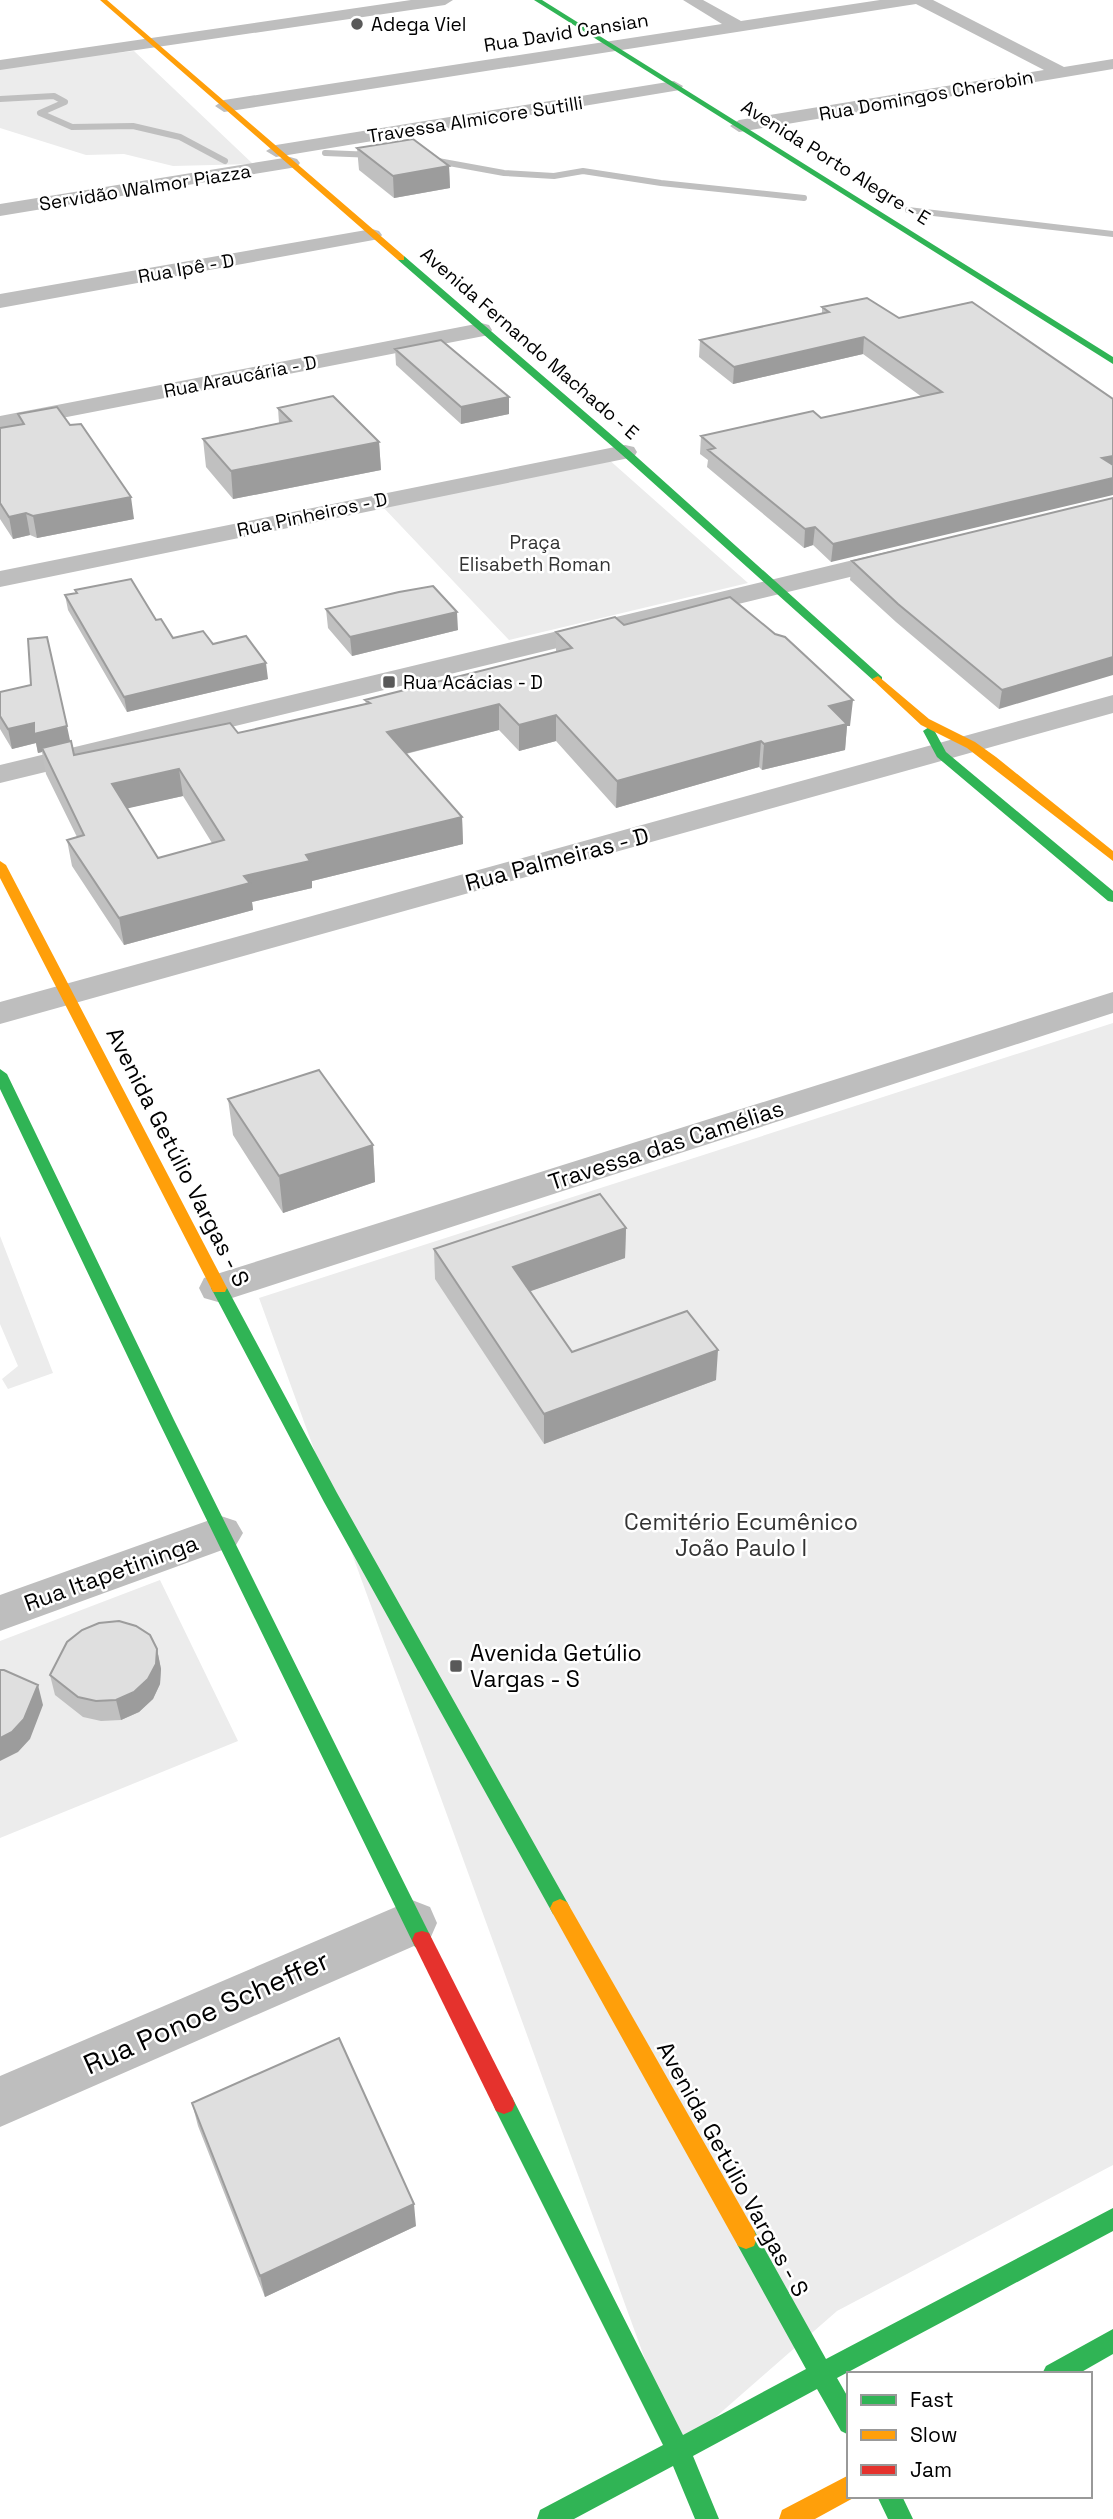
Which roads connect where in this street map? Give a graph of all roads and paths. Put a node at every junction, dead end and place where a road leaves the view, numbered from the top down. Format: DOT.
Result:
graph roads {
  1 [pos="103,0"];
  2 [pos="445,0"];
  3 [pos="537,0"];
  4 [pos="691,0"];
  5 [pos="913,0"];
  6 [pos="920,0"];
  7 [pos="739,27"];
  8 [pos="152,43"];
  9 [pos="611,46"];
  10 [pos="1113,64"];
  11 [pos="0,65"];
  12 [pos="1061,72"];
  13 [pos="674,86"];
  14 [pos="224,106"];
  15 [pos="739,127"];
  16 [pos="283,157"];
  17 [pos="0,210"];
  18 [pos="372,235"];
  19 [pos="0,301"];
  20 [pos="481,330"];
  21 [pos="1113,361"];
  22 [pos="0,423"];
  23 [pos="625,452"];
  24 [pos="924,551"];
  25 [pos="0,579"];
  26 [pos="776,587"];
  27 [pos="1113,704"];
  28 [pos="925,722"];
  29 [pos="971,745"];
  30 [pos="941,754"];
  31 [pos="0,774"];
  32 [pos="1113,857"];
  33 [pos="0,865"];
  34 [pos="1113,898"];
  35 [pos="70,993"];
  36 [pos="1113,1002"];
  37 [pos="0,1013"];
  38 [pos="0,1074"];
  39 [pos="218,1288"];
  40 [pos="221,1533"];
  41 [pos="0,1613"];
  42 [pos="412,1923"];
  43 [pos="0,2102"];
  44 [pos="1113,2220"];
  45 [pos="1113,2341"];
  46 [pos="1058,2372"];
  47 [pos="822,2374"];
  48 [pos="847,2419"];
  49 [pos="678,2450"];
  50 [pos="847,2488"];
  51 [pos="890,2498"];
  52 [pos="548,2519"];
  53 [pos="707,2519"];
  54 [pos="791,2519"];
  55 [pos="901,2519"];
  1 -- 8 [label="street, Avenida Fernando Machado - E"];
  2 -- 8 [label="street"];
  3 -- 9 [label="street, Avenida Porto Alegre - E"];
  4 -- 7 [label="street"];
  5 -- 7 [label="street, Rua David Cansian"];
  6 -- 12 [label="street"];
  7 -- 9 [label="street, Rua David Cansian"];
  8 -- 11 [label="street"];
  8 -- 14 [label="street, Avenida Fernando Machado - E"];
  9 -- 13 [label="street, Avenida Porto Alegre - E"];
  9 -- 14 [label="street, Rua David Cansian"];
  10 -- 12 [label="street, Rua Domingos Cherobin"];
  12 -- 15 [label="street, Rua Domingos Cherobin"];
  13 -- 15 [label="street, Avenida Porto Alegre - E"];
  13 -- 16 [label="street, Travessa Almicore Sutilli"];
  14 -- 16 [label="street, Avenida Fernando Machado - E"];
  15 -- 21 [label="street, Avenida Porto Alegre - E"];
  16 -- 17 [label="street, Servidão Walmor Piazza"];
  16 -- 18 [label="street, Avenida Fernando Machado - E"];
  18 -- 19 [label="street, Rua Ipê - D"];
  18 -- 20 [label="street, Avenida Fernando Machado - E"];
  20 -- 22 [label="street, Rua Araucária - D"];
  20 -- 23 [label="street, Avenida Fernando Machado - E"];
  23 -- 25 [label="street, Rua Pinheiros - D"];
  23 -- 26 [label="street, Avenida Fernando Machado - E"];
  24 -- 26 [label="street"];
  26 -- 28 [label="street, Avenida Fernando Machado - E"];
  26 -- 31 [label="street"];
  27 -- 29 [label="street, Rua Palmeiras - D"];
  28 -- 29 [label="street, Avenida Fernando Machado - E"];
  28 -- 30 [label="street, Avenida Fernando Machado - E"];
  29 -- 30 [label="street, Rua Palmeiras - D"];
  29 -- 32 [label="street, Avenida Fernando Machado - E"];
  30 -- 34 [label="street, Avenida Fernando Machado - E"];
  30 -- 35 [label="street, Rua Palmeiras - D"];
  33 -- 35 [label="street, Avenida Getúlio Vargas - S"];
  35 -- 37 [label="street, Rua Palmeiras - D"];
  35 -- 39 [label="street, Avenida Getúlio Vargas - S"];
  36 -- 39 [label="street, Travessa das Camélias"];
  38 -- 40 [label="street"];
  39 -- 47 [label="street, Avenida Getúlio Vargas - S"];
  40 -- 41 [label="street, Rua Itapetininga"];
  40 -- 42 [label="street"];
  42 -- 43 [label="street, Rua Ponoe Scheffer"];
  42 -- 49 [label="street"];
  44 -- 47 [label="street"];
  45 -- 46 [label="street"];
  47 -- 48 [label="street, Avenida Getúlio Vargas - S"];
  47 -- 49 [label="street"];
  49 -- 52 [label="street"];
  49 -- 53 [label="street"];
  50 -- 54 [label="street"];
  51 -- 55 [label="street"];
}
